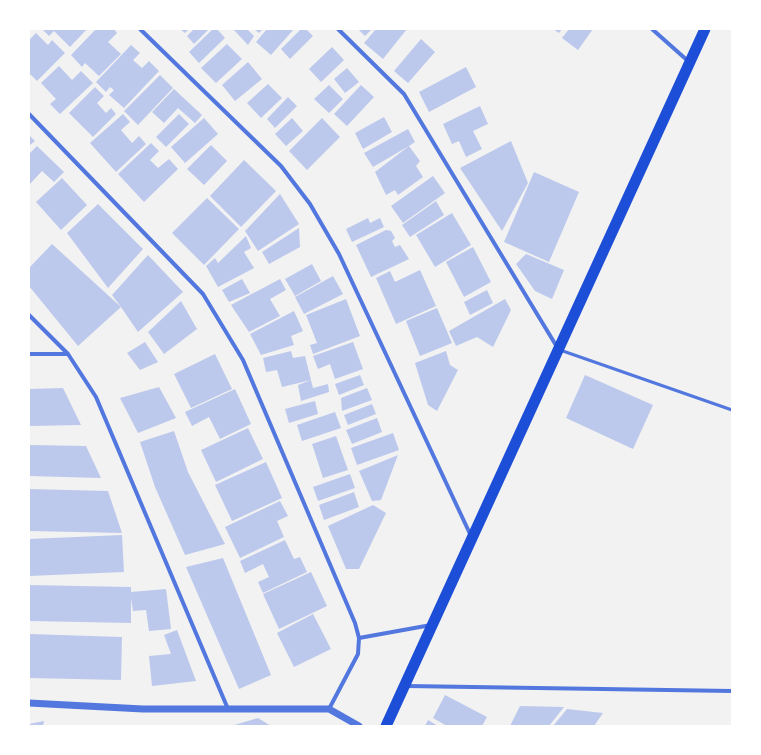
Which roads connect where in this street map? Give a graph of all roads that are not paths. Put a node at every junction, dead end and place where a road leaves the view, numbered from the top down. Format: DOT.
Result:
graph roads {
  1 [pos="140,29"];
  2 [pos="338,29"];
  3 [pos="652,29"];
  4 [pos="705,29"];
  5 [pos="690,62"];
  6 [pos="29,114"];
  7 [pos="29,315"];
  8 [pos="559,349"];
  9 [pos="29,354"];
  10 [pos="68,354"];
  11 [pos="732,410"];
  12 [pos="472,538"];
  13 [pos="432,624"];
  14 [pos="359,638"];
  15 [pos="404,686"];
  16 [pos="732,691"];
  17 [pos="29,703"];
  18 [pos="228,709"];
  19 [pos="329,709"];
  20 [pos="359,726"];
  21 [pos="386,726"];
  1 -- 12 [label="street"];
  2 -- 8 [label="street"];
  3 -- 5 [label="street"];
  4 -- 5 [label="highway"];
  5 -- 8 [label="highway"];
  6 -- 14 [label="street"];
  7 -- 10 [label="street"];
  8 -- 11 [label="lane"];
  8 -- 12 [label="highway"];
  9 -- 10 [label="street"];
  10 -- 18 [label="street"];
  12 -- 13 [label="highway"];
  13 -- 14 [label="street"];
  13 -- 15 [label="highway"];
  14 -- 19 [label="street"];
  15 -- 16 [label="street"];
  15 -- 21 [label="highway"];
  17 -- 18 [label="street"];
  18 -- 19 [label="street"];
  19 -- 20 [label="street"];
}
